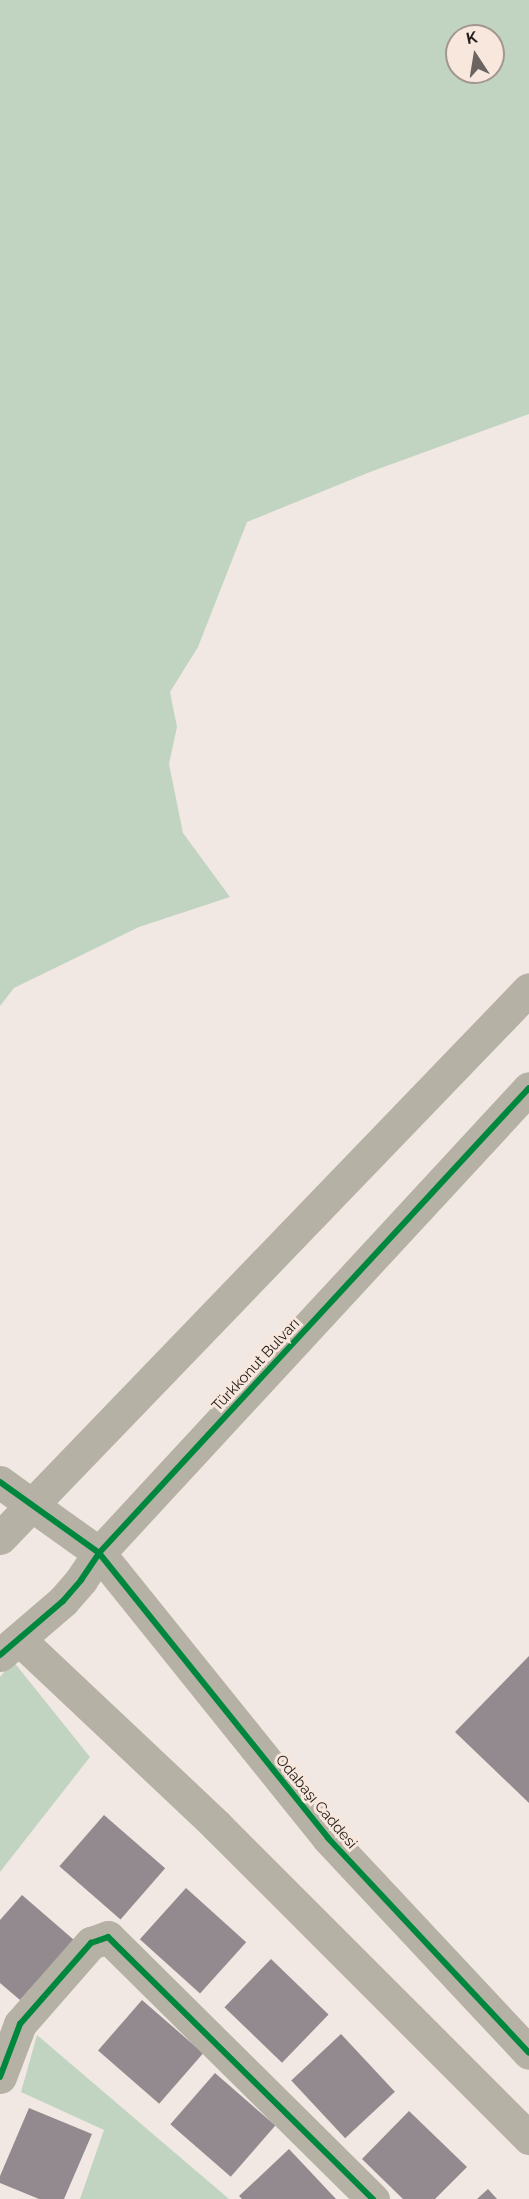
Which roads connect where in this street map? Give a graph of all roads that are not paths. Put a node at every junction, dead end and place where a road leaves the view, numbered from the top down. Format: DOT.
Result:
graph roads {
  1 [pos="529,989"];
  2 [pos="529,1088"];
  3 [pos="0,1482"];
  4 [pos="33,1506"];
  5 [pos="0,1538"];
  6 [pos="99,1553"];
  7 [pos="7,1640"];
  8 [pos="529,2053"];
  9 [pos="0,2077"];
  10 [pos="529,2138"];
  11 [pos="369,2198"];
  1 -- 4 [label="street"];
  2 -- 6 [label="street, Türkkonut Bulvarı"];
  3 -- 4 [label="street, Odabaşı Caddesi"];
  4 -- 5 [label="street"];
  4 -- 6 [label="street, Odabaşı Caddesi"];
  6 -- 7 [label="street, Türkkonut Bulvarı"];
  6 -- 8 [label="street, Odabaşı Caddesi"];
  7 -- 10 [label="street"];
  9 -- 11 [label="street"];
}
